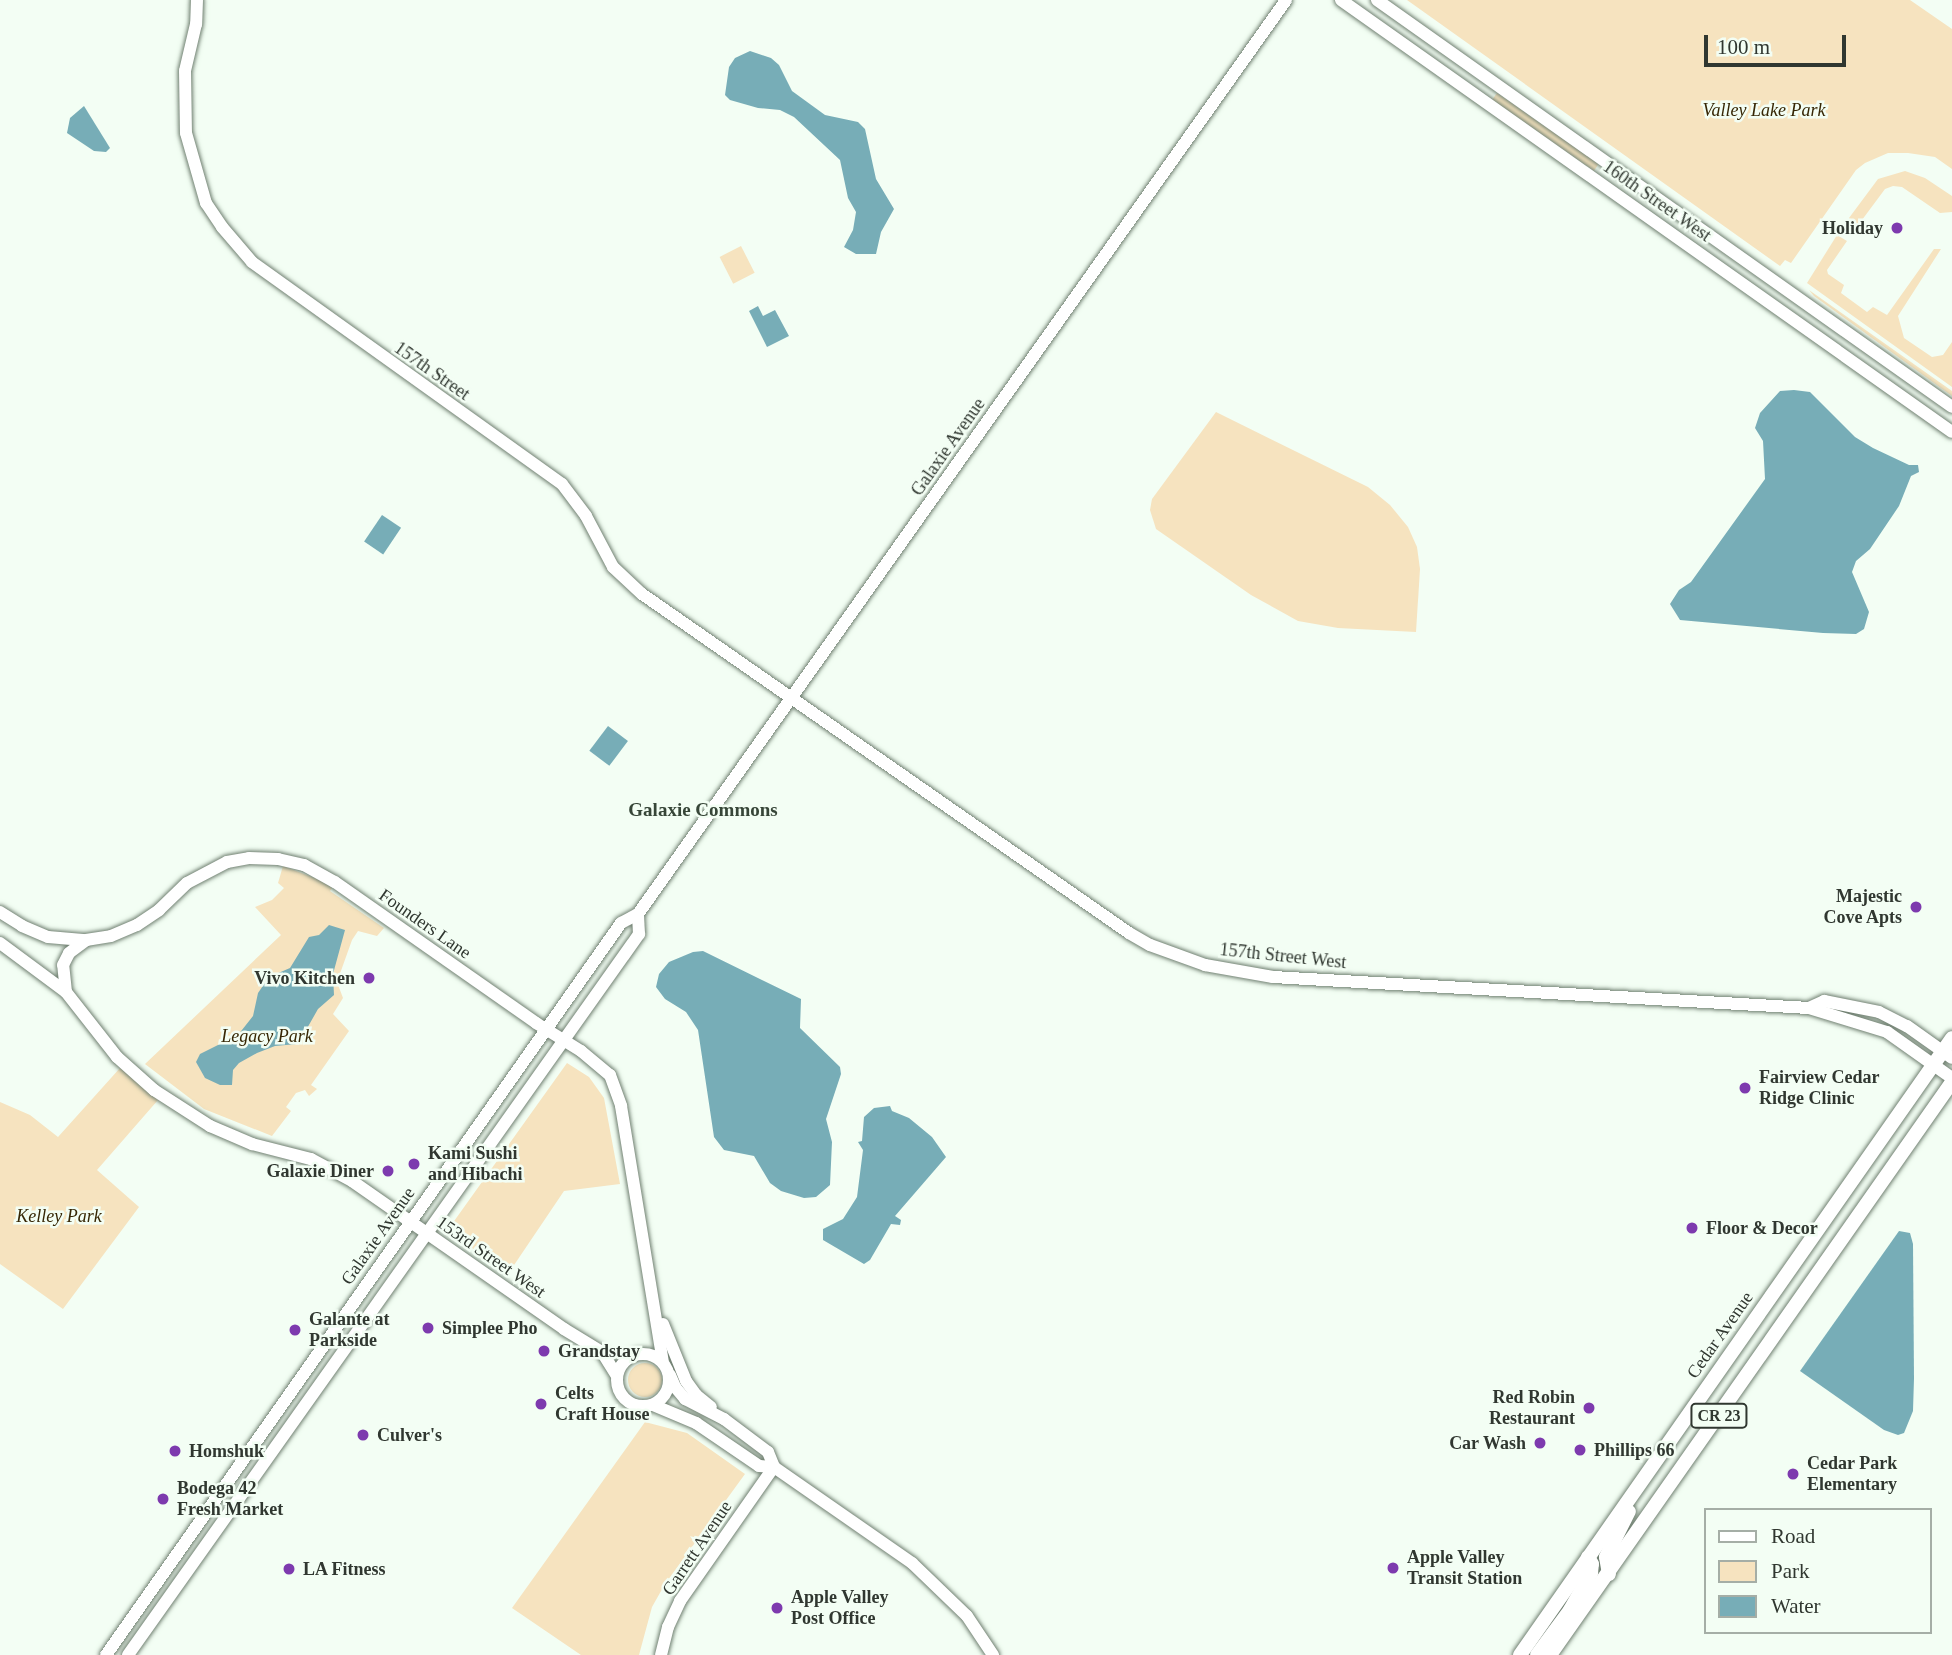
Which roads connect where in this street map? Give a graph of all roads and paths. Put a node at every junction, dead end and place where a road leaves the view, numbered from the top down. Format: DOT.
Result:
graph roads {
  1 [pos="197,0"];
  2 [pos="1286,0"];
  3 [pos="1341,0"];
  4 [pos="1377,0"];
  5 [pos="1952,407"];
  6 [pos="1952,432"];
  7 [pos="792,698"];
  8 [pos="0,912"];
  9 [pos="638,914"];
  10 [pos="86,940"];
  11 [pos="0,943"];
  12 [pos="66,992"];
  13 [pos="1809,1008"];
  14 [pos="546,1029"];
  15 [pos="1952,1038"];
  16 [pos="564,1040"];
  17 [pos="1947,1055"];
  18 [pos="1934,1064"];
  19 [pos="1952,1080"];
  20 [pos="410,1221"];
  21 [pos="426,1233"];
  22 [pos="654,1301"];
  23 [pos="663,1362"];
  24 [pos="670,1374"];
  25 [pos="617,1376"];
  26 [pos="653,1405"];
  27 [pos="724,1419"];
  28 [pos="774,1466"];
  29 [pos="1652,1466"];
  30 [pos="1588,1557"];
  31 [pos="1609,1574"];
  32 [pos="106,1655"];
  33 [pos="128,1655"];
  34 [pos="661,1655"];
  35 [pos="993,1655"];
  36 [pos="1520,1655"];
  37 [pos="1537,1655"];
  38 [pos="1550,1655"];
  1 -- 7 [label="street, 157th Street"];
  2 -- 7 [label="street, Galaxie Avenue"];
  3 -- 6 [label="street, 160th Street West"];
  4 -- 5 [label="street, 160th Street West"];
  7 -- 9 [label="street, Galaxie Avenue"];
  7 -- 13 [label="street, 157th Street West"];
  8 -- 10 [label="street, Founders Lane"];
  9 -- 14 [label="street, Galaxie Avenue"];
  9 -- 16 [label="street, Galaxie Avenue"];
  10 -- 12 [label="street"];
  10 -- 14 [label="street, Founders Lane"];
  11 -- 12 [label="street, 153rd Street West"];
  12 -- 20 [label="street, 153rd Street West"];
  13 -- 17 [label="street, 157th Street West"];
  13 -- 18 [label="street, 157th Street West"];
  14 -- 16 [label="street, Founders Lane"];
  14 -- 20 [label="street, Galaxie Avenue"];
  15 -- 17 [label="main road, Cedar Avenue / CR 23"];
  16 -- 21 [label="street, Galaxie Avenue"];
  16 -- 22 [label="street, Founders Lane"];
  17 -- 18 [label="main road, Cedar Avenue / CR 23"];
  18 -- 19 [label="street, 157th Street West"];
  18 -- 29 [label="main road, Cedar Avenue / CR 23"];
  19 -- 31 [label="main road, CR 23"];
  20 -- 21 [label="street, 153rd Street West"];
  20 -- 32 [label="street, Galaxie Avenue"];
  21 -- 25 [label="street, 153rd Street West"];
  21 -- 33 [label="street, Galaxie Avenue"];
  22 -- 23 [label="street, Founders Lane"];
  22 -- 27 [label="street, Founders Lane"];
  23 -- 24 [label="street"];
  23 -- 25 [label="street"];
  24 -- 26 [label="street"];
  24 -- 27 [label="street"];
  25 -- 26 [label="street"];
  26 -- 28 [label="street"];
  27 -- 28 [label="street"];
  28 -- 34 [label="street, Garrett Avenue"];
  28 -- 35 [label="street"];
  29 -- 30 [label="main road, Cedar Avenue / CR 23"];
  29 -- 31 [label="main road"];
  30 -- 36 [label="main road, Cedar Avenue / CR 23"];
  30 -- 37 [label="main road"];
  31 -- 38 [label="main road, CR 23"];
}
